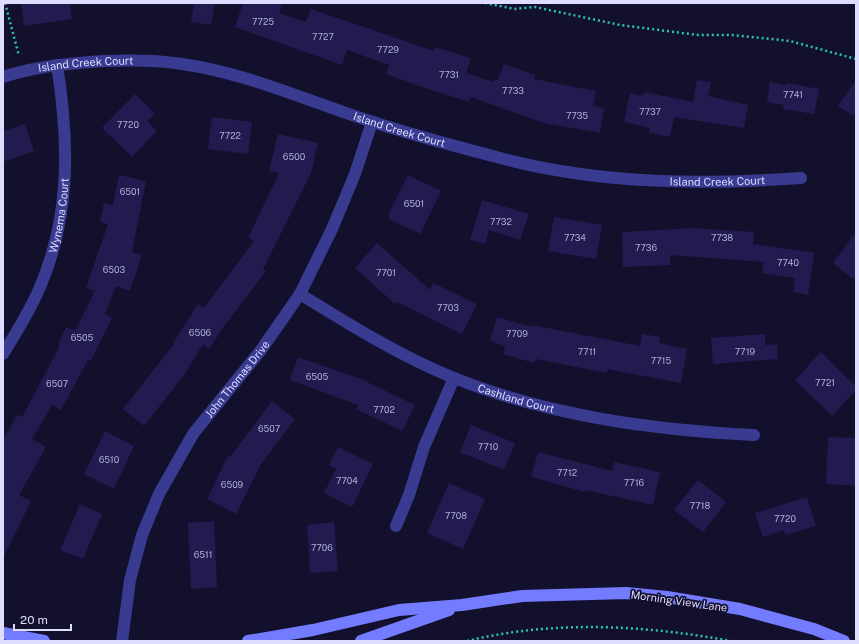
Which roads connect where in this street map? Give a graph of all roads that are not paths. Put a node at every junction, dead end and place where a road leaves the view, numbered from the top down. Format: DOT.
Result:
graph roads {
  1 [pos="57,65"];
  2 [pos="3,77"];
  3 [pos="372,122"];
  4 [pos="801,178"];
  5 [pos="300,294"];
  6 [pos="3,354"];
  7 [pos="454,378"];
  8 [pos="754,435"];
  9 [pos="396,526"];
  10 [pos="462,606"];
  11 [pos="3,633"];
  12 [pos="44,641"];
  13 [pos="122,641"];
  14 [pos="248,641"];
  15 [pos="361,641"];
  16 [pos="844,641"];
  1 -- 2 [label="street, Island Creek Court"];
  1 -- 3 [label="street, Island Creek Court"];
  1 -- 6 [label="street, Wynema Court"];
  3 -- 4 [label="street, Island Creek Court"];
  3 -- 5 [label="street, John Thomas Drive"];
  5 -- 7 [label="street, Cashland Court"];
  5 -- 13 [label="street, John Thomas Drive"];
  7 -- 8 [label="street, Cashland Court"];
  7 -- 9 [label="street"];
  10 -- 14 [label="street, Morning View Lane"];
  10 -- 15 [label="street, Morning View Lane"];
  10 -- 16 [label="street, Morning View Lane"];
  11 -- 12 [label="street"];
}
